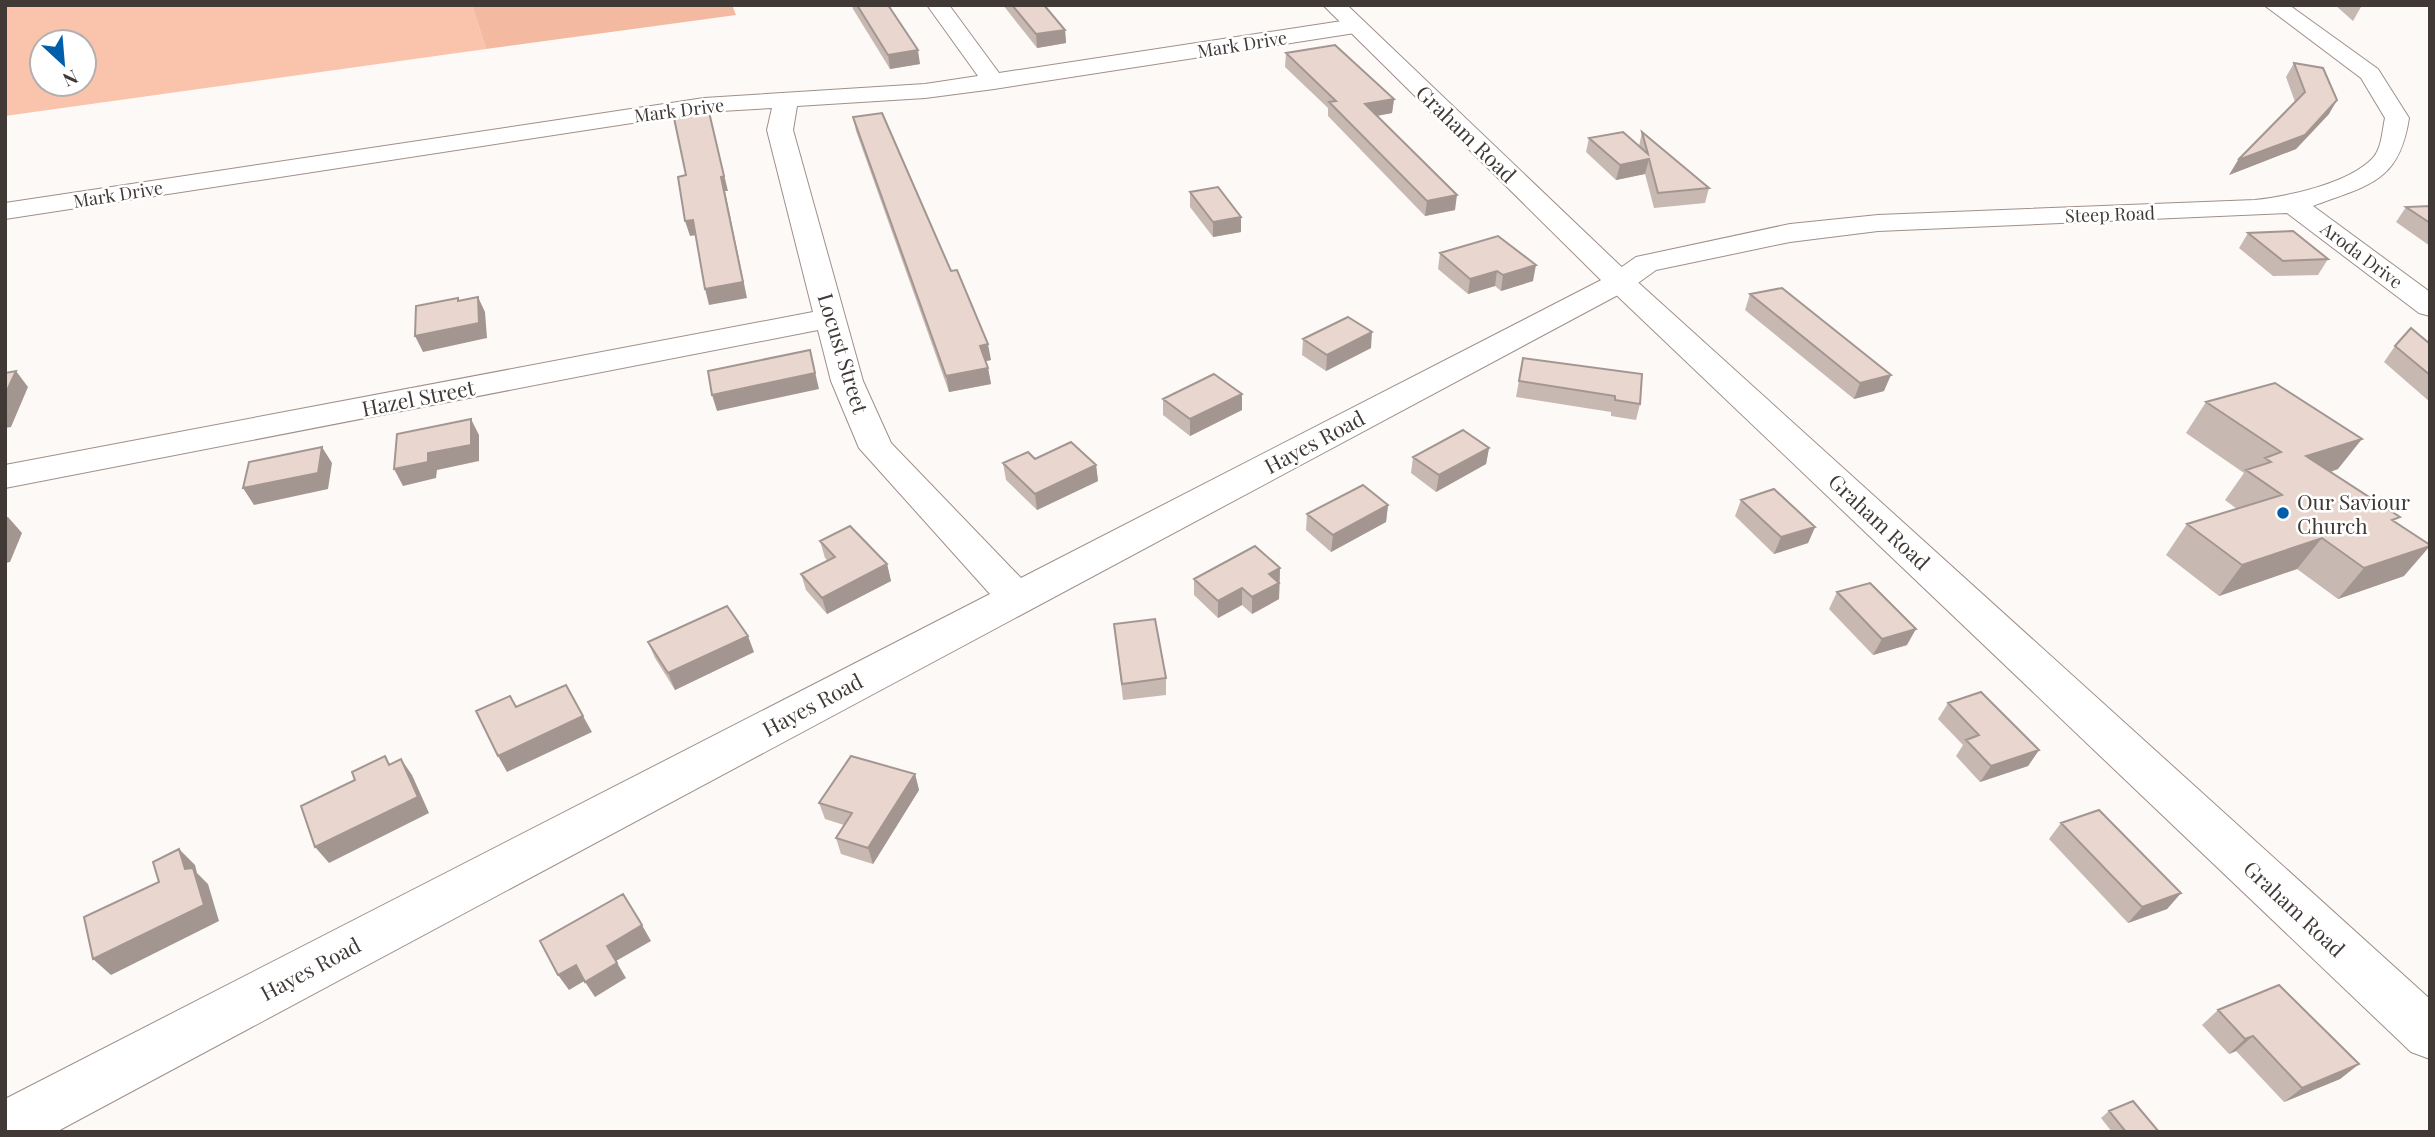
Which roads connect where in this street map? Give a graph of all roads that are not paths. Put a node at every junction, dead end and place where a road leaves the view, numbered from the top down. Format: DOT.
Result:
graph roads {
  1 [pos="938,5"];
  2 [pos="2275,5"];
  3 [pos="1344,16"];
  4 [pos="994,82"];
  5 [pos="786,100"];
  6 [pos="2293,204"];
  7 [pos="5,211"];
  8 [pos="1620,282"];
  9 [pos="2430,307"];
  10 [pos="831,318"];
  11 [pos="5,477"];
  12 [pos="1016,597"];
  13 [pos="2430,1034"];
  14 [pos="5,1129"];
  1 -- 4 [label="street"];
  2 -- 6 [label="street, Steep Road"];
  3 -- 4 [label="street, Mark Drive"];
  3 -- 8 [label="street, Graham Road"];
  4 -- 5 [label="street, Mark Drive"];
  5 -- 7 [label="street, Mark Drive"];
  5 -- 10 [label="street, Locust Street"];
  6 -- 8 [label="street, Steep Road"];
  6 -- 9 [label="street, Aroda Drive"];
  8 -- 12 [label="street, Hayes Road"];
  8 -- 13 [label="street, Graham Road"];
  10 -- 11 [label="street, Hazel Street"];
  10 -- 12 [label="street, Locust Street"];
  12 -- 14 [label="street, Hayes Road"];
}
